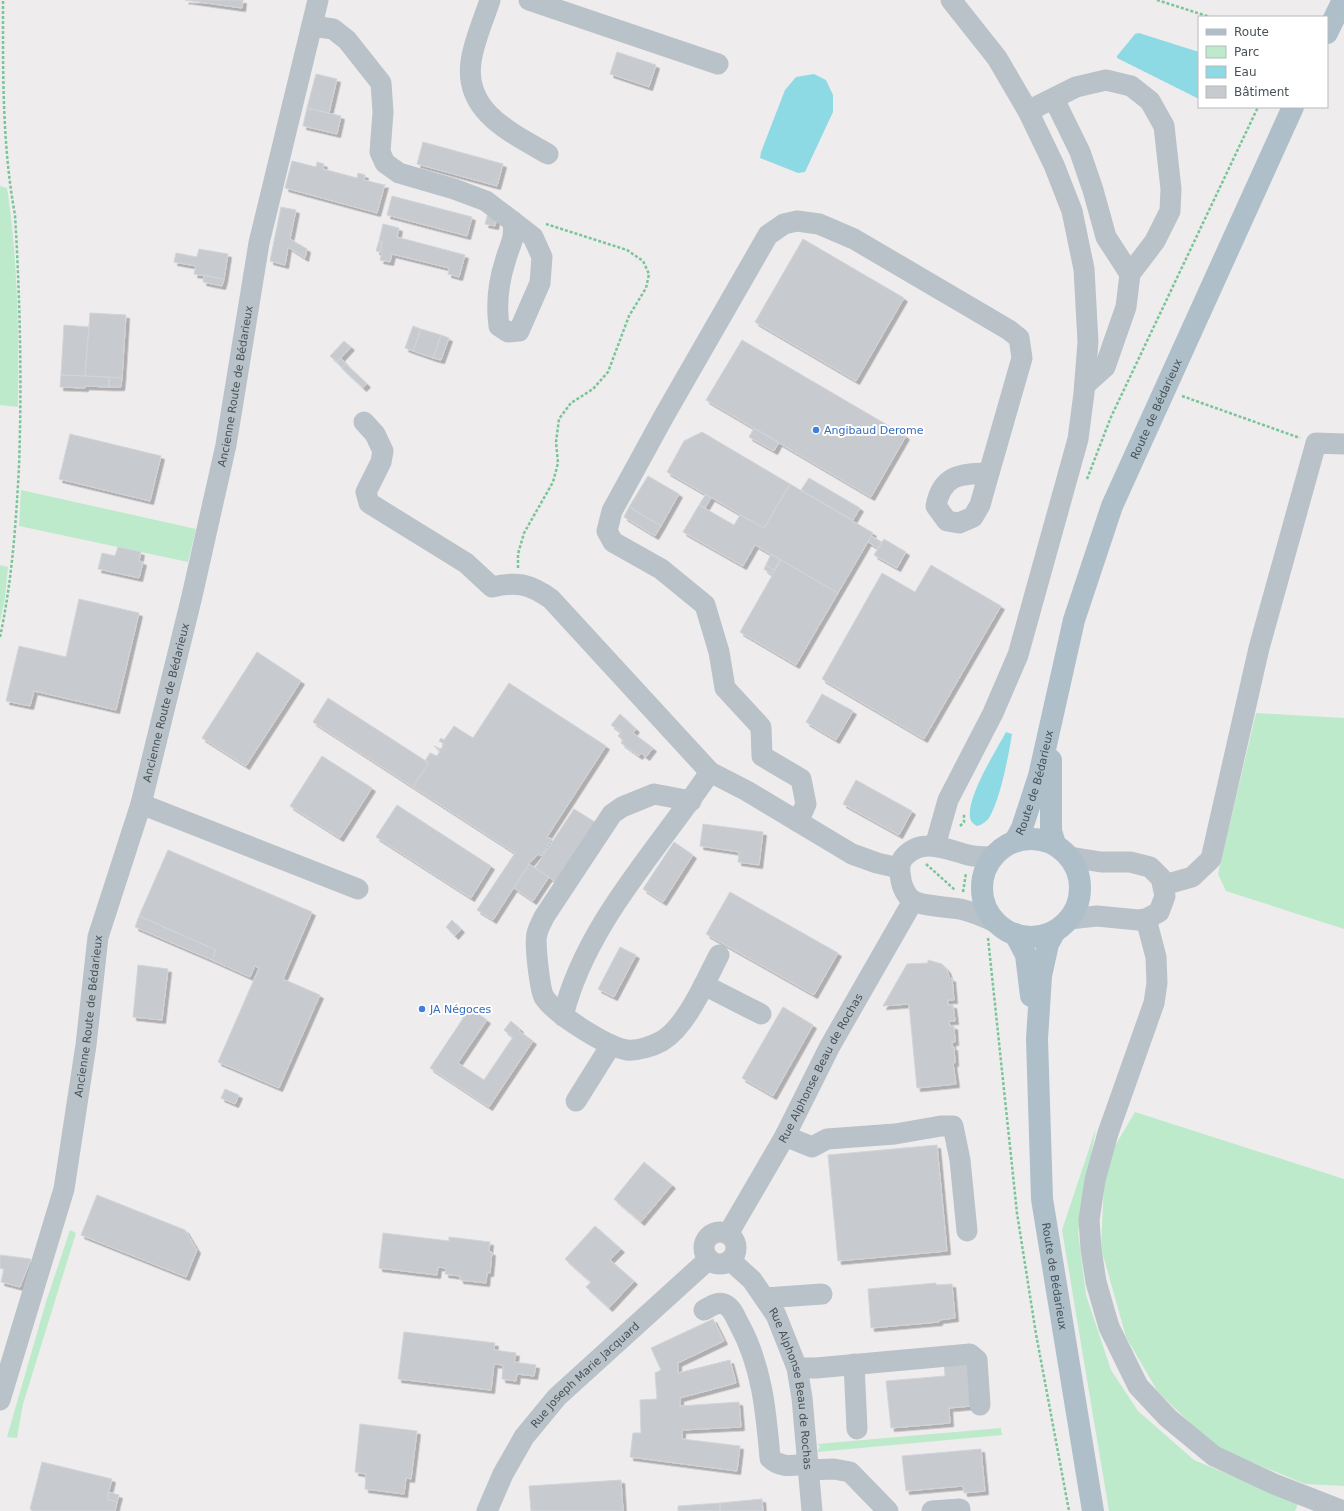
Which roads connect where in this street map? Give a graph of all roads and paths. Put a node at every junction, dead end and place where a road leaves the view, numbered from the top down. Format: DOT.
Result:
graph roads {
  1 [pos="3,0"];
  2 [pos="318,0"];
  3 [pos="490,0"];
  4 [pos="529,0"];
  5 [pos="951,0"];
  6 [pos="1157,0"];
  7 [pos="1342,0"];
  8 [pos="1207,16"];
  9 [pos="312,26"];
  10 [pos="1328,31"];
  11 [pos="718,64"];
  12 [pos="1054,99"];
  13 [pos="1258,108"];
  14 [pos="1293,108"];
  15 [pos="1028,111"];
  16 [pos="548,154"];
  17 [pos="513,221"];
  18 [pos="545,224"];
  19 [pos="1130,274"];
  20 [pos="1085,385"];
  21 [pos="1164,390"];
  22 [pos="364,422"];
  23 [pos="1316,443"];
  24 [pos="1344,444"];
  25 [pos="989,473"];
  26 [pos="1086,482"];
  27 [pos="519,584"];
  28 [pos="0,637"];
  29 [pos="1051,722"];
  30 [pos="710,772"];
  31 [pos="691,801"];
  32 [pos="140,804"];
  33 [pos="964,806"];
  34 [pos="798,822"];
  35 [pos="959,826"];
  36 [pos="1015,841"];
  37 [pos="936,846"];
  38 [pos="911,850"];
  39 [pos="1062,851"];
  40 [pos="993,857"];
  41 [pos="899,868"];
  42 [pos="1164,885"];
  43 [pos="358,889"];
  44 [pos="963,897"];
  45 [pos="913,901"];
  46 [pos="1146,919"];
  47 [pos="1062,925"];
  48 [pos="1000,930"];
  49 [pos="719,955"];
  50 [pos="704,985"];
  51 [pos="761,1014"];
  52 [pos="563,1016"];
  53 [pos="1037,1039"];
  54 [pos="611,1045"];
  55 [pos="576,1101"];
  56 [pos="785,1136"];
  57 [pos="967,1231"];
  58 [pos="728,1234"];
  59 [pos="709,1259"];
  60 [pos="730,1260"];
  61 [pos="822,1294"];
  62 [pos="765,1298"];
  63 [pos="704,1310"];
  64 [pos="854,1364"];
  65 [pos="797,1368"];
  66 [pos="0,1400"];
  67 [pos="980,1405"];
  68 [pos="857,1429"];
  69 [pos="808,1467"];
  70 [pos="960,1508"];
  71 [pos="487,1511"];
  72 [pos="812,1511"];
  73 [pos="888,1511"];
  74 [pos="932,1511"];
  75 [pos="1069,1511"];
  76 [pos="1093,1511"];
  77 [pos="1343,1511"];
  1 -- 28 [label="path"];
  2 -- 9 [label="street, Ancienne Route de Bédarieux"];
  3 -- 16 [label="street"];
  4 -- 11 [label="street"];
  5 -- 15 [label="street"];
  6 -- 8 [label="path"];
  7 -- 10 [label="main road"];
  9 -- 17 [label="street"];
  9 -- 32 [label="street, Ancienne Route de Bédarieux"];
  12 -- 15 [label="street"];
  12 -- 19 [label="street"];
  12 -- 19 [label="street"];
  13 -- 26 [label="path"];
  14 -- 21 [label="main road, Route de Bédarieux"];
  15 -- 20 [label="street"];
  18 -- 27 [label="path"];
  19 -- 20 [label="street"];
  20 -- 37 [label="street"];
  21 -- 23 [label="path"];
  21 -- 29 [label="main road, Route de Bédarieux"];
  22 -- 27 [label="street"];
  23 -- 24 [label="street"];
  23 -- 42 [label="street"];
  25 -- 34 [label="street"];
  27 -- 30 [label="street"];
  29 -- 36 [label="main road, Route de Bédarieux"];
  29 -- 39 [label="main road, Route de Bédarieux"];
  30 -- 31 [label="street"];
  30 -- 34 [label="street"];
  31 -- 52 [label="street"];
  31 -- 52 [label="street"];
  32 -- 43 [label="street"];
  32 -- 66 [label="street, Ancienne Route de Bédarieux"];
  33 -- 35 [label="path"];
  34 -- 41 [label="street"];
  36 -- 39 [label="main road"];
  36 -- 40 [label="main road"];
  37 -- 38 [label="street"];
  37 -- 40 [label="street"];
  38 -- 41 [label="street"];
  38 -- 44 [label="path"];
  39 -- 42 [label="street"];
  39 -- 47 [label="main road"];
  40 -- 48 [label="main road"];
  41 -- 45 [label="street"];
  42 -- 46 [label="street"];
  45 -- 48 [label="street"];
  45 -- 56 [label="street, Rue Alphonse Beau de Rochas"];
  46 -- 47 [label="street"];
  46 -- 77 [label="street"];
  47 -- 48 [label="main road"];
  47 -- 53 [label="main road, Route de Bédarieux"];
  48 -- 53 [label="main road, Route de Bédarieux"];
  48 -- 75 [label="path"];
  49 -- 50 [label="street"];
  50 -- 51 [label="street"];
  50 -- 54 [label="street"];
  52 -- 54 [label="street"];
  53 -- 76 [label="main road, Route de Bédarieux"];
  54 -- 55 [label="street"];
  56 -- 57 [label="street"];
  56 -- 58 [label="street, Rue Alphonse Beau de Rochas"];
  58 -- 59 [label="street"];
  58 -- 60 [label="street"];
  59 -- 60 [label="street"];
  59 -- 71 [label="street, Rue Joseph Marie Jacquard"];
  60 -- 62 [label="street, Rue Alphonse Beau de Rochas"];
  61 -- 62 [label="street"];
  62 -- 65 [label="street, Rue Alphonse Beau de Rochas"];
  63 -- 69 [label="street"];
  64 -- 65 [label="street"];
  64 -- 67 [label="street"];
  64 -- 68 [label="street"];
  65 -- 69 [label="street, Rue Alphonse Beau de Rochas"];
  69 -- 72 [label="street, Rue Alphonse Beau de Rochas"];
  69 -- 73 [label="street"];
  70 -- 74 [label="street"];
}
